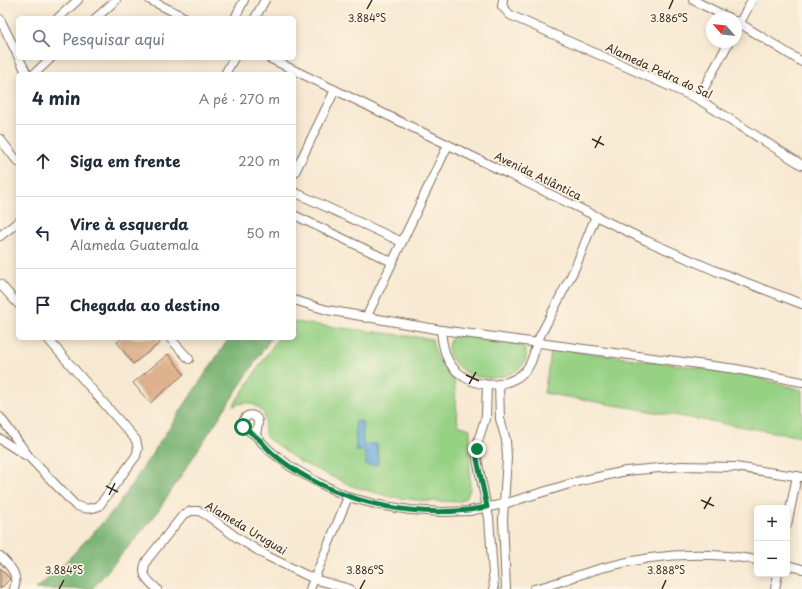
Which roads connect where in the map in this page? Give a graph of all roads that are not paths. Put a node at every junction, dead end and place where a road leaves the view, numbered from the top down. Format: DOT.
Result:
graph roads {
  1 [pos="78,0"];
  2 [pos="116,0"];
  3 [pos="150,0"];
  4 [pos="244,0"];
  5 [pos="264,0"];
  6 [pos="693,0"];
  7 [pos="752,0"];
  8 [pos="503,3"];
  9 [pos="718,12"];
  10 [pos="60,16"];
  11 [pos="98,16"];
  12 [pos="182,16"];
  13 [pos="236,16"];
  14 [pos="256,16"];
  15 [pos="742,17"];
  16 [pos="0,19"];
  17 [pos="742,28"];
  18 [pos="726,48"];
  19 [pos="16,51"];
  20 [pos="20,60"];
  21 [pos="50,60"];
  22 [pos="233,60"];
  23 [pos="273,60"];
  24 [pos="802,62"];
  25 [pos="26,72"];
  26 [pos="36,72"];
  27 [pos="226,72"];
  28 [pos="335,90"];
  29 [pos="698,98"];
  30 [pos="0,139"];
  31 [pos="448,145"];
  32 [pos="16,159"];
  33 [pos="802,165"];
  34 [pos="296,170"];
  35 [pos="296,193"];
  36 [pos="596,216"];
  37 [pos="296,217"];
  38 [pos="16,224"];
  39 [pos="0,236"];
  40 [pos="402,242"];
  41 [pos="392,262"];
  42 [pos="0,284"];
  43 [pos="296,301"];
  44 [pos="16,302"];
  45 [pos="802,304"];
  46 [pos="366,318"];
  47 [pos="441,330"];
  48 [pos="49,340"];
  49 [pos="172,340"];
  50 [pos="537,343"];
  51 [pos="189,359"];
  52 [pos="802,382"];
  53 [pos="499,384"];
  54 [pos="487,385"];
  55 [pos="0,417"];
  56 [pos="256,436"];
  57 [pos="0,439"];
  58 [pos="30,458"];
  59 [pos="799,477"];
  60 [pos="348,496"];
  61 [pos="504,504"];
  62 [pos="487,507"];
  63 [pos="790,513"];
  64 [pos="0,556"];
  65 [pos="754,559"];
  66 [pos="790,566"];
  67 [pos="802,569"];
  68 [pos="777,577"];
  69 [pos="314,579"];
  70 [pos="14,589"];
  71 [pos="157,589"];
  72 [pos="310,589"];
  73 [pos="350,589"];
  74 [pos="494,589"];
  75 [pos="506,589"];
  76 [pos="534,589"];
  77 [pos="775,589"];
  1 -- 10 [label="street"];
  2 -- 11 [label="street"];
  3 -- 12 [label="street"];
  4 -- 13 [label="street"];
  5 -- 14 [label="street"];
  6 -- 9 [label="street"];
  7 -- 15 [label="street"];
  8 -- 29 [label="street, Alameda Pedra do Sal"];
  16 -- 19 [label="street"];
  17 -- 24 [label="street"];
  18 -- 29 [label="street"];
  20 -- 25 [label="street"];
  21 -- 26 [label="street"];
  22 -- 27 [label="street"];
  23 -- 28 [label="street, Avenida Atlântica"];
  28 -- 31 [label="street, Avenida Atlântica"];
  28 -- 34 [label="street"];
  29 -- 33 [label="street, Alameda Pedra do Sal"];
  30 -- 32 [label="street"];
  31 -- 36 [label="street, Avenida Atlântica"];
  31 -- 40 [label="street"];
  35 -- 40 [label="street"];
  36 -- 45 [label="street, Avenida Atlântica"];
  36 -- 50 [label="street"];
  37 -- 41 [label="street"];
  38 -- 39 [label="street"];
  40 -- 41 [label="street"];
  41 -- 46 [label="street"];
  42 -- 44 [label="street"];
  43 -- 46 [label="street"];
  46 -- 47 [label="street"];
  47 -- 50 [label="street"];
  47 -- 54 [label="street"];
  48 -- 58 [label="street"];
  49 -- 51 [label="street"];
  50 -- 52 [label="street"];
  50 -- 53 [label="street"];
  53 -- 54 [label="street"];
  53 -- 61 [label="street"];
  54 -- 62 [label="street"];
  55 -- 58 [label="street"];
  56 -- 60 [label="street"];
  57 -- 58 [label="street"];
  59 -- 61 [label="street"];
  59 -- 63 [label="street"];
  60 -- 62 [label="street"];
  60 -- 69 [label="street"];
  61 -- 62 [label="street"];
  61 -- 75 [label="street"];
  62 -- 74 [label="street"];
  64 -- 70 [label="street"];
  65 -- 76 [label="street"];
  66 -- 67 [label="street"];
  68 -- 77 [label="street"];
  69 -- 71 [label="street, Alameda Uruguai"];
  69 -- 72 [label="street"];
  69 -- 73 [label="street, Alameda Uruguai"];
}
